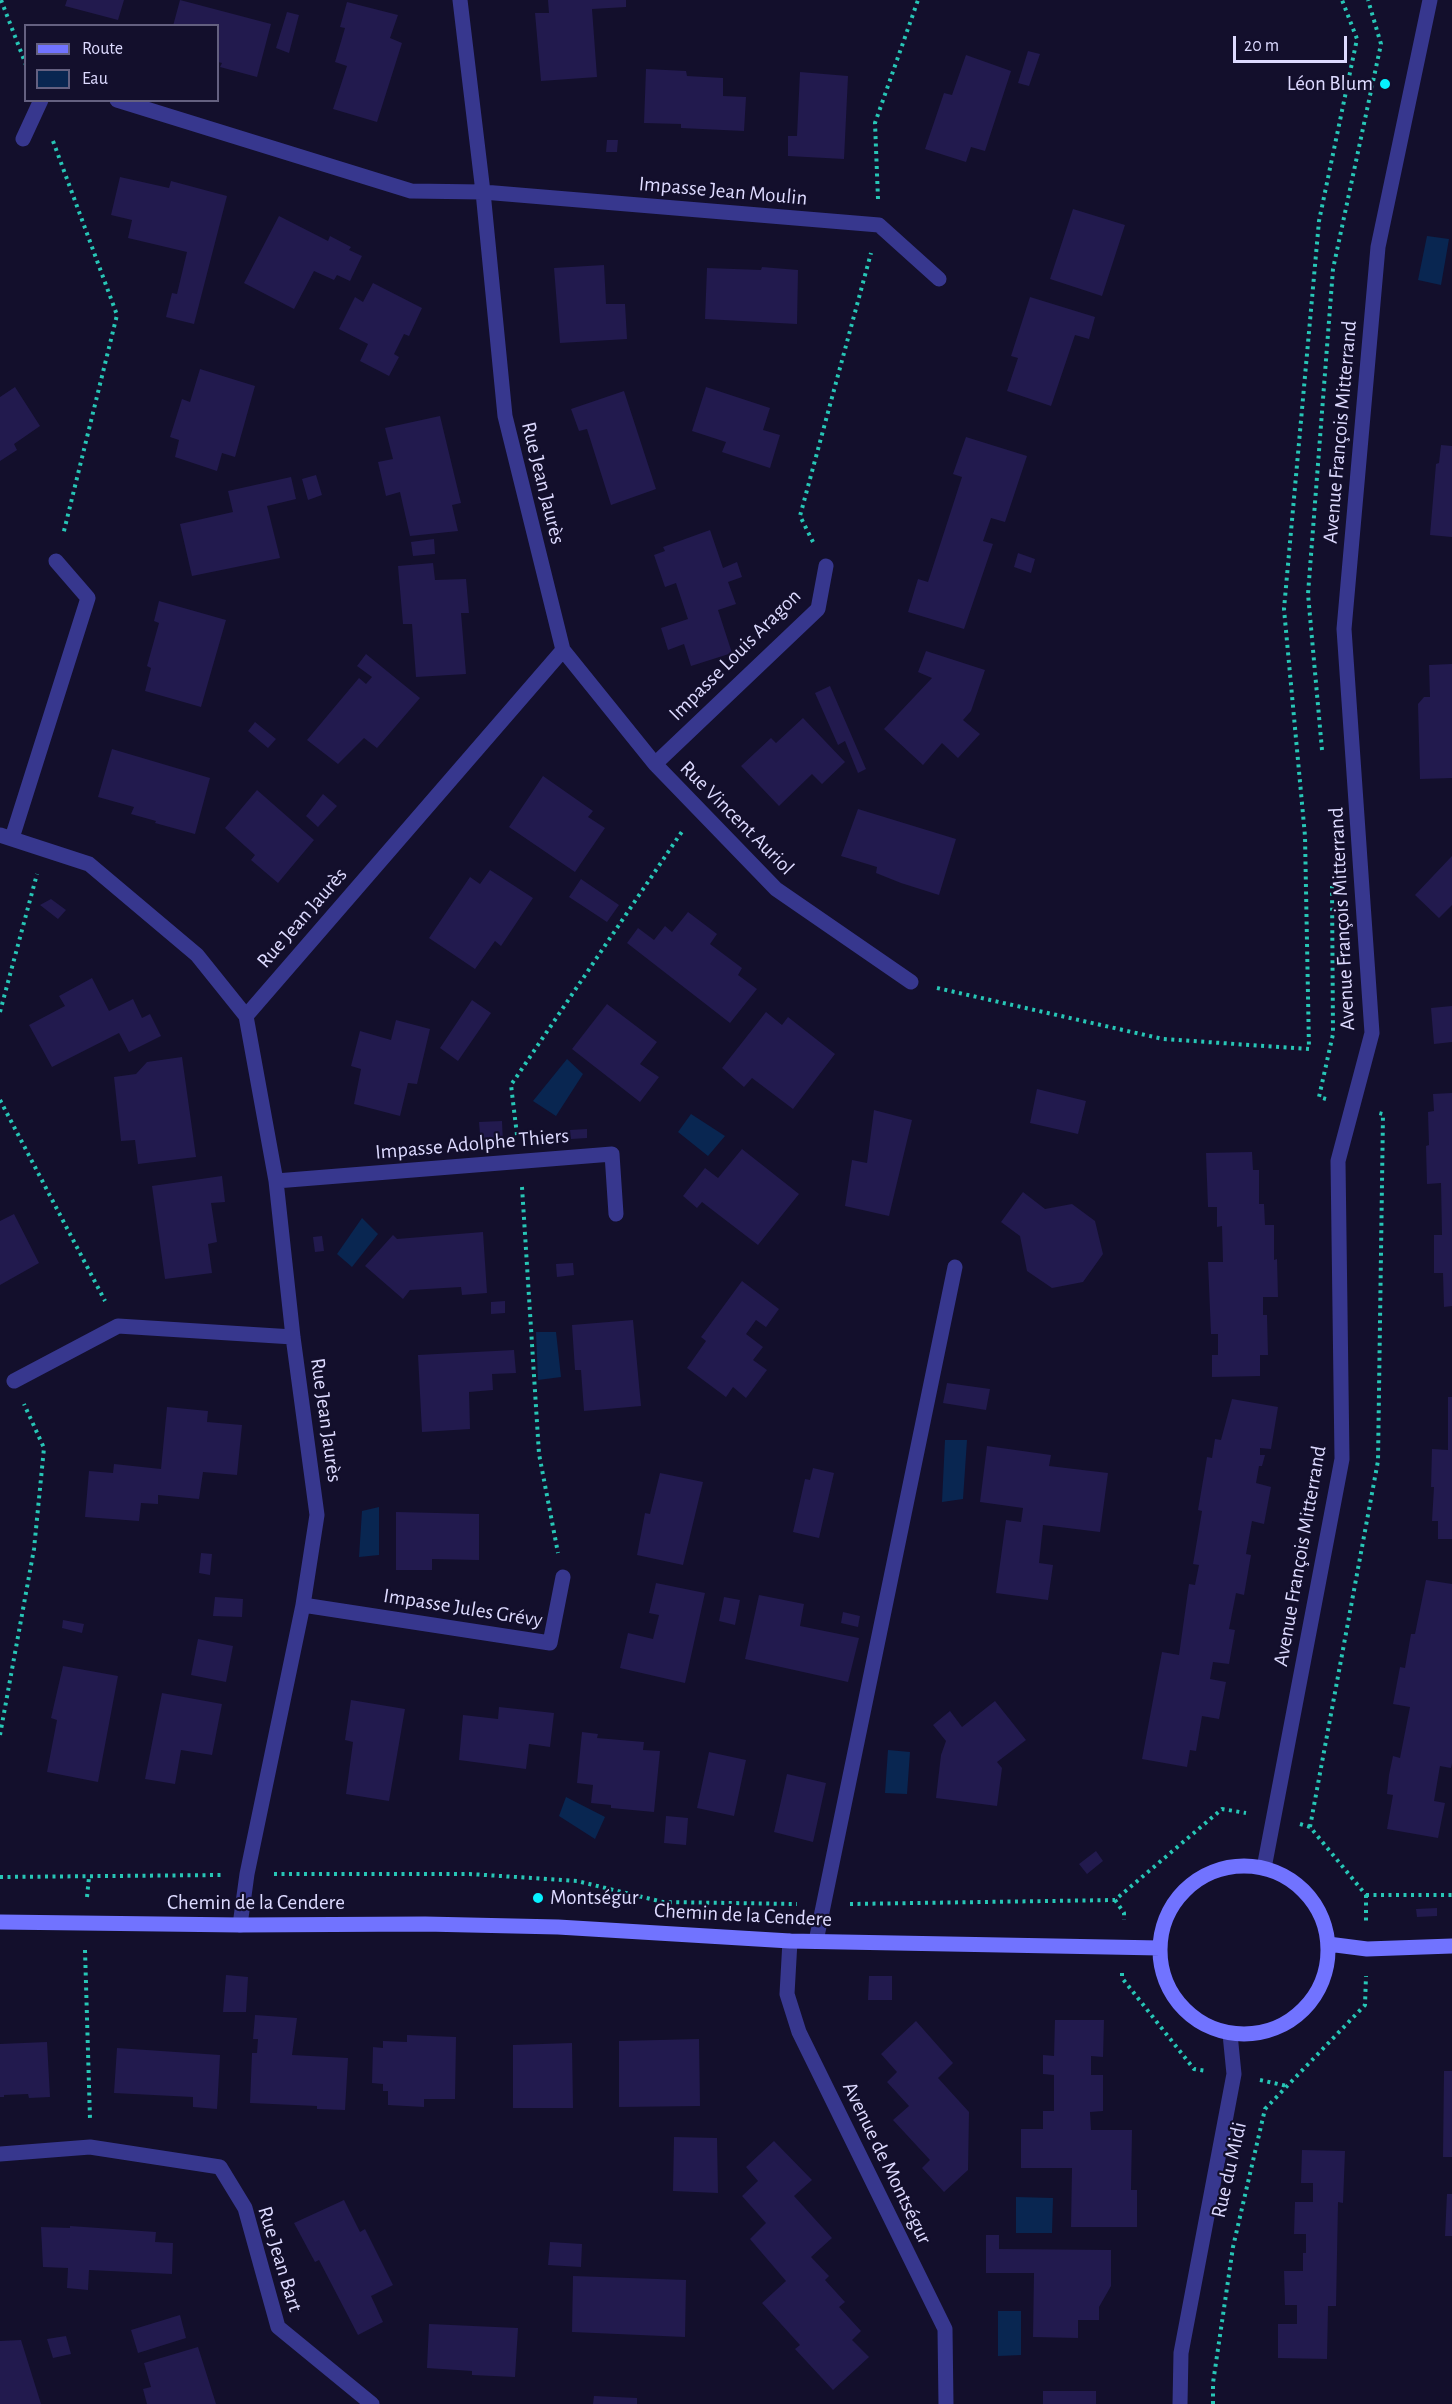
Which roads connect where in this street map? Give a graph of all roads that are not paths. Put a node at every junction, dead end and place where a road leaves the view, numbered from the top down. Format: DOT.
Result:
graph roads {
  1 [pos="460,0"];
  2 [pos="1430,0"];
  3 [pos="40,102"];
  4 [pos="123,102"];
  5 [pos="23,139"];
  6 [pos="483,192"];
  7 [pos="939,279"];
  8 [pos="56,561"];
  9 [pos="826,566"];
  10 [pos="562,650"];
  11 [pos="654,764"];
  12 [pos="6,837"];
  13 [pos="911,982"];
  14 [pos="246,1016"];
  15 [pos="276,1182"];
  16 [pos="616,1214"];
  17 [pos="955,1268"];
  18 [pos="293,1337"];
  19 [pos="14,1381"];
  20 [pos="563,1577"];
  21 [pos="303,1605"];
  22 [pos="1264,1868"];
  23 [pos="0,1922"];
  24 [pos="240,1925"];
  25 [pos="790,1941"];
  26 [pos="816,1941"];
  27 [pos="1328,1944"];
  28 [pos="1452,1946"];
  29 [pos="1160,1947"];
  30 [pos="1230,2034"];
  31 [pos="0,2154"];
  32 [pos="372,2404"];
  33 [pos="946,2404"];
  34 [pos="1180,2404"];
  1 -- 6 [label="street, Rue Jean Jaurès"];
  2 -- 22 [label="street, Avenue François Mitterrand"];
  3 -- 5 [label="street"];
  4 -- 6 [label="street, Impasse Jean Moulin"];
  6 -- 7 [label="street, Impasse Jean Moulin"];
  6 -- 10 [label="street, Rue Jean Jaurès"];
  8 -- 12 [label="street"];
  9 -- 11 [label="street, Impasse Louis Aragon"];
  10 -- 11 [label="street, Rue Vincent Auriol"];
  10 -- 14 [label="street, Rue Jean Jaurès"];
  11 -- 13 [label="street, Rue Vincent Auriol"];
  12 -- 14 [label="street"];
  14 -- 15 [label="street, Rue Jean Jaurès"];
  15 -- 16 [label="street, Impasse Adolphe Thiers"];
  15 -- 18 [label="street, Rue Jean Jaurès"];
  17 -- 26 [label="street"];
  18 -- 19 [label="street"];
  18 -- 21 [label="street, Rue Jean Jaurès"];
  20 -- 21 [label="street, Impasse Jules Grévy"];
  21 -- 24 [label="street, Rue Jean Jaurès"];
  22 -- 27 [label="street"];
  22 -- 29 [label="street"];
  23 -- 24 [label="street, Chemin de la Cendere"];
  24 -- 25 [label="street, Chemin de la Cendere"];
  25 -- 26 [label="street, Chemin de la Cendere"];
  25 -- 33 [label="street, Avenue de Montségur"];
  26 -- 29 [label="street, Chemin de la Cendere"];
  27 -- 28 [label="street"];
  27 -- 30 [label="street"];
  29 -- 30 [label="street"];
  30 -- 34 [label="street, Rue du Midi"];
  31 -- 32 [label="street, Rue Jean Bart"];
}
